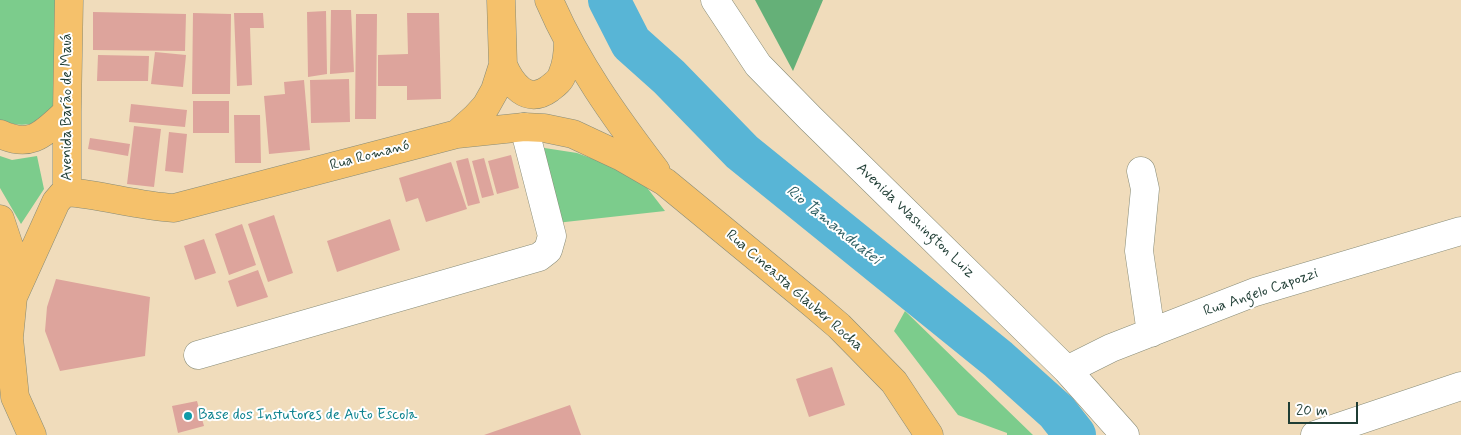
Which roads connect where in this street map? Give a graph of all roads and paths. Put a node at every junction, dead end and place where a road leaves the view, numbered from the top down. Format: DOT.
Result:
graph roads {
  1 [pos="69,0"];
  2 [pos="78,0"];
  3 [pos="501,0"];
  4 [pos="549,0"];
  5 [pos="715,0"];
  6 [pos="568,40"];
  7 [pos="502,65"];
  8 [pos="66,112"];
  9 [pos="524,128"];
  10 [pos="0,134"];
  11 [pos="457,134"];
  12 [pos="1141,171"];
  13 [pos="665,182"];
  14 [pos="68,192"];
  15 [pos="0,219"];
  16 [pos="1461,231"];
  17 [pos="7,307"];
  18 [pos="1150,333"];
  19 [pos="198,355"];
  20 [pos="1067,370"];
  21 [pos="1461,386"];
  22 [pos="32,435"];
  23 [pos="929,435"];
  24 [pos="1125,435"];
  25 [pos="1315,435"];
  1 -- 2 [label="street"];
  1 -- 8 [label="main road, Avenida Barão de Mauá"];
  3 -- 7 [label="main road"];
  4 -- 6 [label="main road"];
  5 -- 20 [label="street, Avenida Washington Luiz"];
  6 -- 7 [label="main road"];
  6 -- 13 [label="main road"];
  7 -- 11 [label="main road"];
  8 -- 10 [label="main road"];
  8 -- 14 [label="main road, Avenida Barão de Mauá"];
  9 -- 11 [label="main road, Rua Romanó"];
  9 -- 13 [label="main road, Rua Romanó"];
  9 -- 19 [label="street"];
  11 -- 14 [label="main road, Rua Romanó"];
  12 -- 18 [label="street"];
  13 -- 23 [label="main road, Rua Cineasta Glauber Rocha"];
  14 -- 17 [label="main road, Avenida Barão de Mauá"];
  15 -- 17 [label="main road"];
  16 -- 18 [label="street, Rua Angelo Capozzi"];
  17 -- 22 [label="main road, Avenida Barão de Mauá"];
  18 -- 20 [label="street, Rua Angelo Capozzi"];
  20 -- 24 [label="street, Avenida Washington Luiz"];
  21 -- 25 [label="street"];
}
